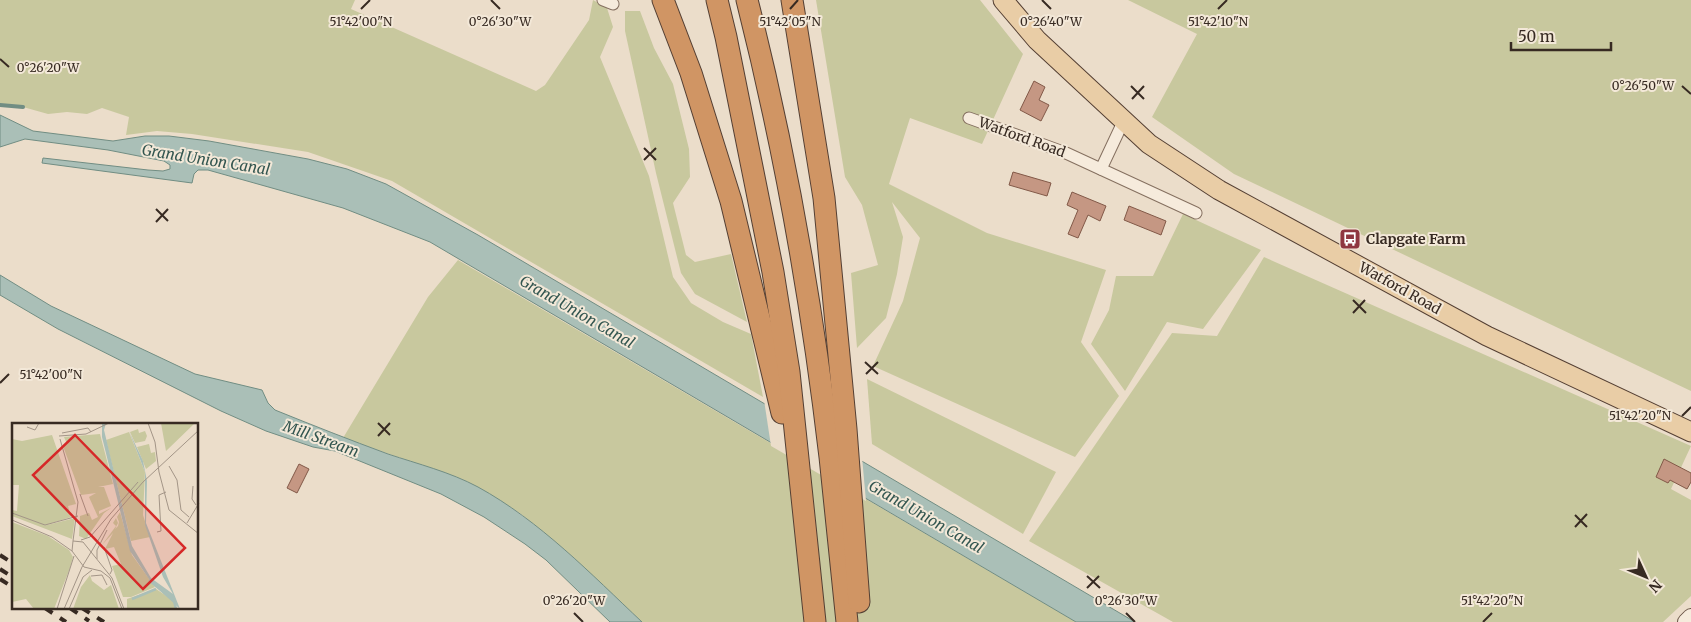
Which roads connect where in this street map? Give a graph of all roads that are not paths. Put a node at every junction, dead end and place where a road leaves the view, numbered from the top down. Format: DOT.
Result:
graph roads {
  1 [pos="663,0"];
  2 [pos="716,0"];
  3 [pos="747,0"];
  4 [pos="792,0"];
  5 [pos="1003,0"];
  6 [pos="969,118"];
  7 [pos="1124,120"];
  8 [pos="1101,169"];
  9 [pos="1196,213"];
  10 [pos="1691,432"];
  11 [pos="799,476"];
  12 [pos="1691,617"];
  13 [pos="815,622"];
  14 [pos="846,622"];
  15 [pos="859,622"];
  16 [pos="1686,622"];
  1 -- 11 [label="highway"];
  2 -- 11 [label="highway"];
  3 -- 14 [label="highway"];
  4 -- 15 [label="highway"];
  5 -- 7 [label="main road, Watford Road"];
  6 -- 8 [label="street, Watford Road"];
  7 -- 8 [label="street"];
  7 -- 10 [label="main road, Watford Road"];
  8 -- 9 [label="street, Watford Road"];
  11 -- 13 [label="highway"];
  12 -- 16 [label="street"];
}
